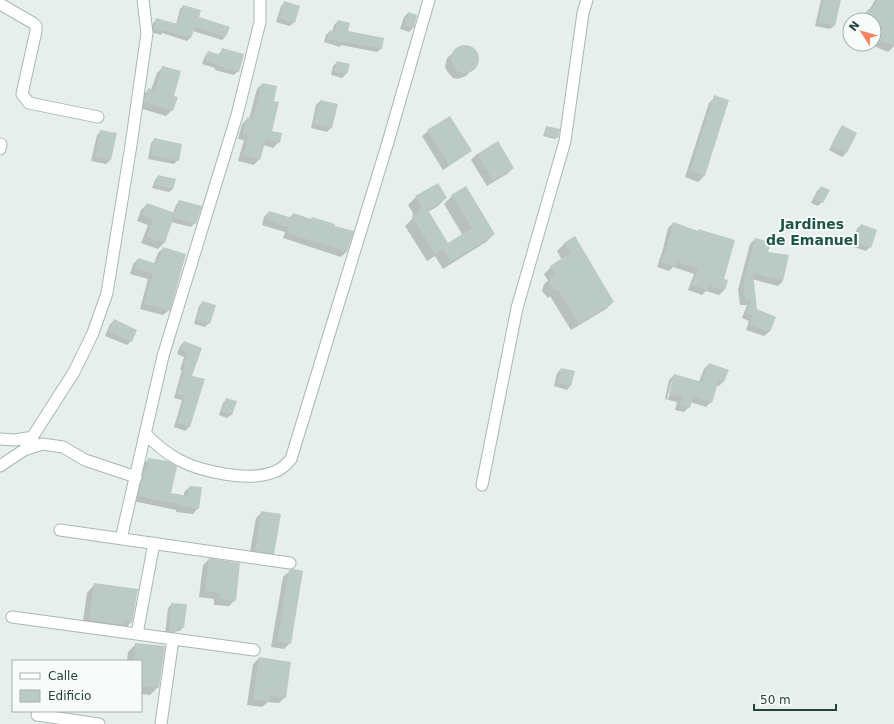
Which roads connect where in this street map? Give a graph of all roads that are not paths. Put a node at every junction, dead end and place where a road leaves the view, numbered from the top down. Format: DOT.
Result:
graph roads {
  1 [pos="143,0"];
  2 [pos="260,0"];
  3 [pos="429,0"];
  4 [pos="587,0"];
  5 [pos="4,4"];
  6 [pos="98,117"];
  7 [pos="146,433"];
  8 [pos="33,437"];
  9 [pos="0,439"];
  10 [pos="24,450"];
  11 [pos="0,466"];
  12 [pos="136,477"];
  13 [pos="482,485"];
  14 [pos="60,530"];
  15 [pos="121,539"];
  16 [pos="154,543"];
  17 [pos="290,563"];
  18 [pos="12,617"];
  19 [pos="137,634"];
  20 [pos="173,639"];
  21 [pos="254,650"];
  22 [pos="37,715"];
  23 [pos="99,724"];
  24 [pos="160,724"];
  1 -- 8 [label="street"];
  2 -- 7 [label="street"];
  3 -- 7 [label="street"];
  4 -- 13 [label="street"];
  5 -- 6 [label="street"];
  7 -- 12 [label="street"];
  8 -- 9 [label="street"];
  8 -- 10 [label="street"];
  10 -- 11 [label="street"];
  10 -- 12 [label="street"];
  12 -- 15 [label="street"];
  14 -- 15 [label="street"];
  15 -- 16 [label="street"];
  16 -- 17 [label="street"];
  16 -- 19 [label="street"];
  18 -- 19 [label="street"];
  19 -- 20 [label="street"];
  20 -- 21 [label="street"];
  20 -- 24 [label="street"];
  22 -- 23 [label="street"];
}
